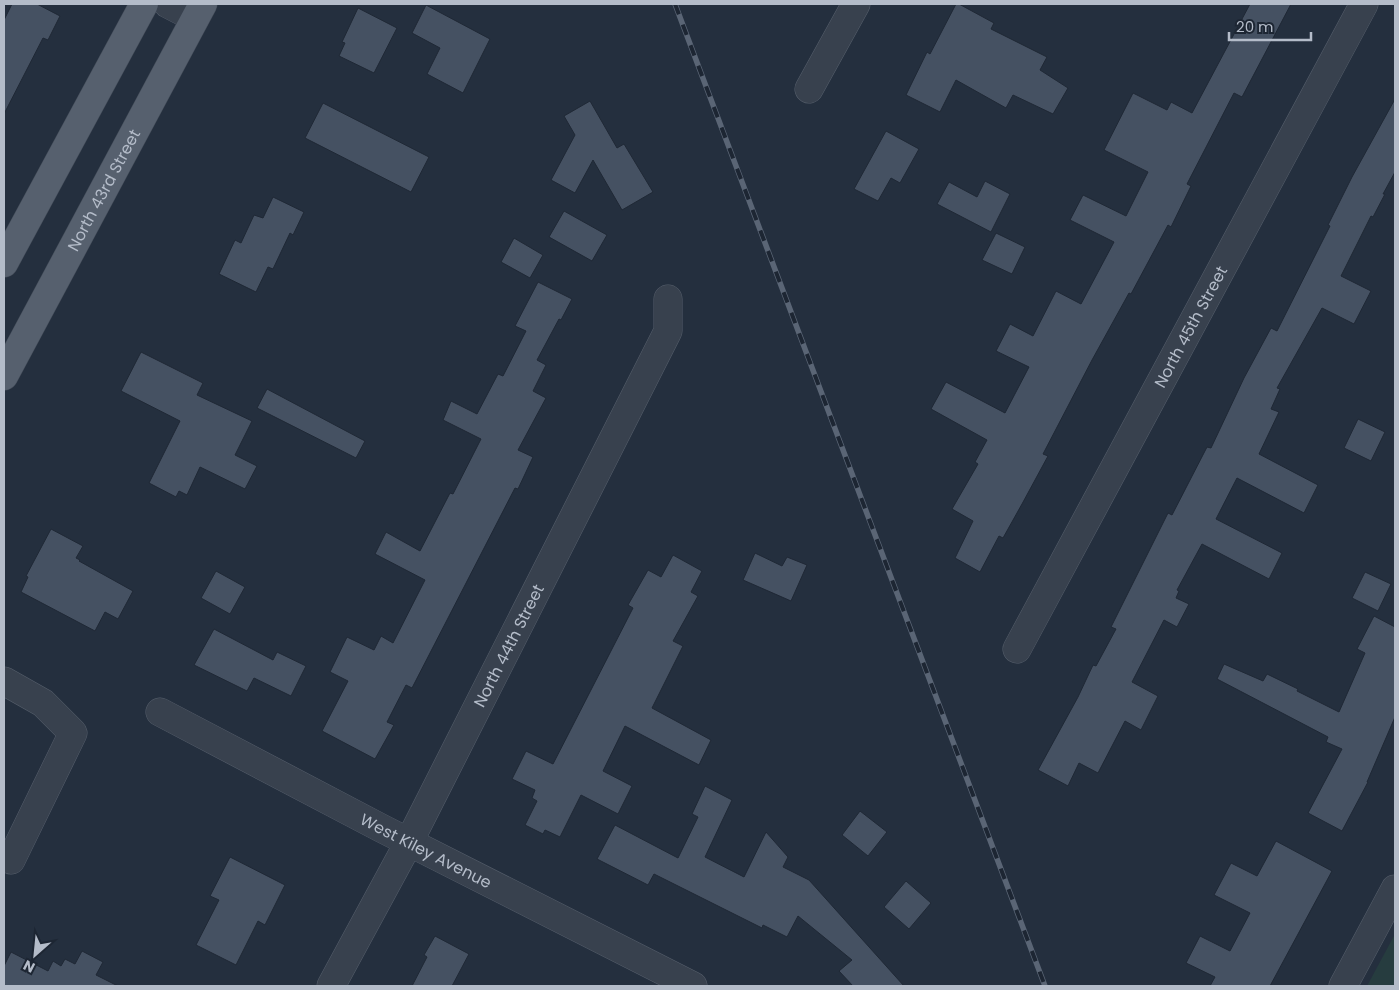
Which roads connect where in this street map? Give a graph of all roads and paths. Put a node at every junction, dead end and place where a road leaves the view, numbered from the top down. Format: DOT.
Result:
graph roads {
  1 [pos="144,4"];
  2 [pos="168,4"];
  3 [pos="856,4"];
  4 [pos="1364,4"];
  5 [pos="199,11"];
  6 [pos="809,89"];
  7 [pos="4,263"];
  8 [pos="668,299"];
  9 [pos="4,376"];
  10 [pos="1017,649"];
  11 [pos="4,681"];
  12 [pos="160,712"];
  13 [pos="409,842"];
  14 [pos="6,863"];
  15 [pos="1395,889"];
  16 [pos="331,986"];
  17 [pos="693,986"];
  18 [pos="1343,986"];
  1 -- 7 [label="main road"];
  2 -- 5 [label="street"];
  3 -- 6 [label="street"];
  4 -- 10 [label="street, North 45th Street"];
  5 -- 9 [label="main road, North 43rd Street"];
  8 -- 13 [label="street, North 44th Street"];
  11 -- 14 [label="street"];
  12 -- 13 [label="street, West Kiley Avenue"];
  13 -- 16 [label="street, North 44th Street"];
  13 -- 17 [label="street, West Kiley Avenue"];
  15 -- 18 [label="street"];
}
